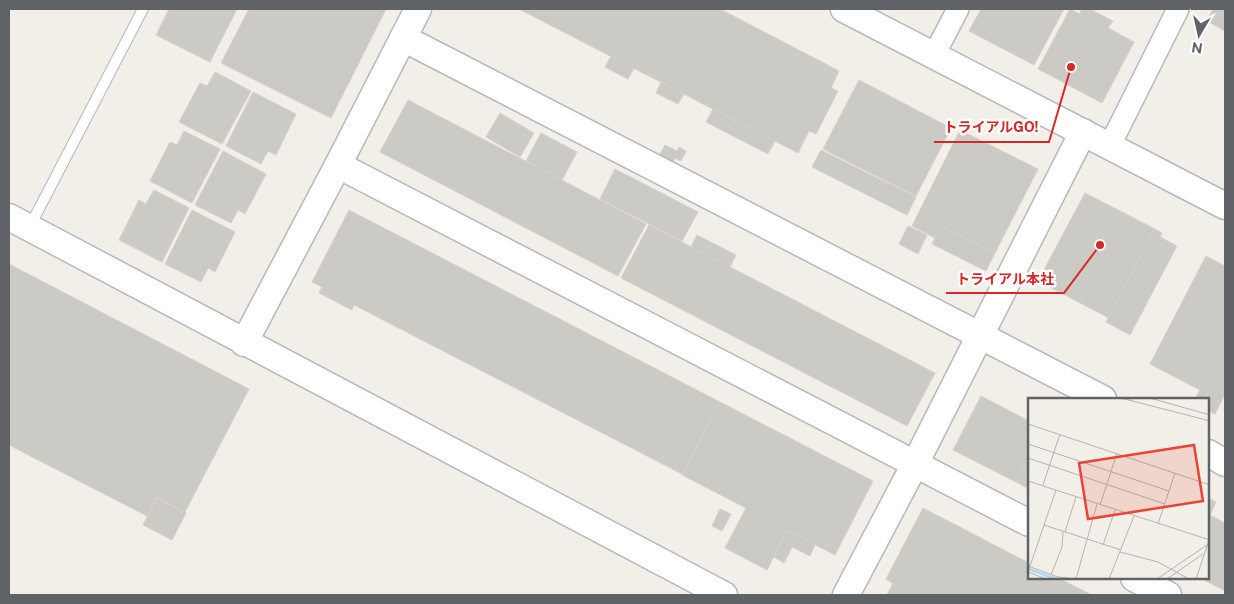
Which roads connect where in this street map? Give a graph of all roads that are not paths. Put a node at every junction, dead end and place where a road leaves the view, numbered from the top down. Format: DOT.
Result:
graph roads {
  1 [pos="143,9"];
  2 [pos="418,9"];
  3 [pos="844,9"];
  4 [pos="958,9"];
  5 [pos="1178,9"];
  6 [pos="403,38"];
  7 [pos="934,56"];
  8 [pos="1083,132"];
  9 [pos="1110,147"];
  10 [pos="338,165"];
  11 [pos="1225,206"];
  12 [pos="19,223"];
  13 [pos="980,335"];
  14 [pos="244,343"];
  15 [pos="1101,398"];
  16 [pos="1209,454"];
  17 [pos="1225,462"];
  18 [pos="915,464"];
  19 [pos="1028,522"];
  20 [pos="1136,579"];
  21 [pos="724,595"];
  22 [pos="846,595"];
  23 [pos="1168,595"];
  1 -- 12 [label="lane"];
  2 -- 6 [label="street"];
  3 -- 7 [label="street"];
  4 -- 7 [label="street"];
  5 -- 9 [label="street"];
  6 -- 10 [label="street"];
  6 -- 13 [label="street"];
  7 -- 8 [label="street"];
  8 -- 9 [label="street"];
  8 -- 13 [label="street"];
  9 -- 11 [label="street"];
  10 -- 14 [label="street"];
  10 -- 18 [label="street"];
  12 -- 14 [label="street"];
  13 -- 15 [label="street"];
  13 -- 18 [label="street"];
  14 -- 21 [label="street"];
  16 -- 17 [label="street"];
  18 -- 19 [label="street"];
  18 -- 22 [label="street"];
  20 -- 23 [label="street"];
}
